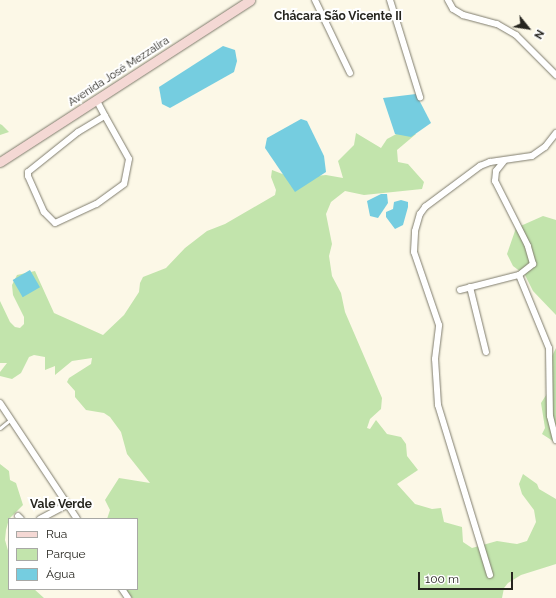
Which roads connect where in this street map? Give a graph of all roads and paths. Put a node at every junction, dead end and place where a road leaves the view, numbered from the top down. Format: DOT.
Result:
graph roads {
  1 [pos="250,0"];
  2 [pos="315,0"];
  3 [pos="390,0"];
  4 [pos="448,0"];
  5 [pos="350,73"];
  6 [pos="556,75"];
  7 [pos="420,98"];
  8 [pos="97,101"];
  9 [pos="105,116"];
  10 [pos="556,133"];
  11 [pos="504,161"];
  12 [pos="0,162"];
  13 [pos="519,275"];
  14 [pos="470,287"];
  15 [pos="460,290"];
  16 [pos="486,352"];
  17 [pos="0,403"];
  18 [pos="11,419"];
  19 [pos="0,428"];
  20 [pos="556,440"];
  21 [pos="68,504"];
  22 [pos="42,518"];
  23 [pos="76,518"];
  24 [pos="490,575"];
  1 -- 8 [label="main road, Avenida José Mezzalira"];
  2 -- 5 [label="street"];
  3 -- 7 [label="street"];
  4 -- 6 [label="street"];
  8 -- 9 [label="street"];
  8 -- 12 [label="main road, Avenida José Mezzalira"];
  9 -- 9 [label="street"];
  10 -- 11 [label="street"];
  11 -- 13 [label="street"];
  11 -- 24 [label="street"];
  13 -- 14 [label="street"];
  13 -- 20 [label="street"];
  14 -- 15 [label="street"];
  14 -- 16 [label="street"];
  17 -- 18 [label="street"];
  18 -- 19 [label="lane"];
  18 -- 21 [label="street"];
  21 -- 22 [label="street"];
  21 -- 23 [label="street"];
}
